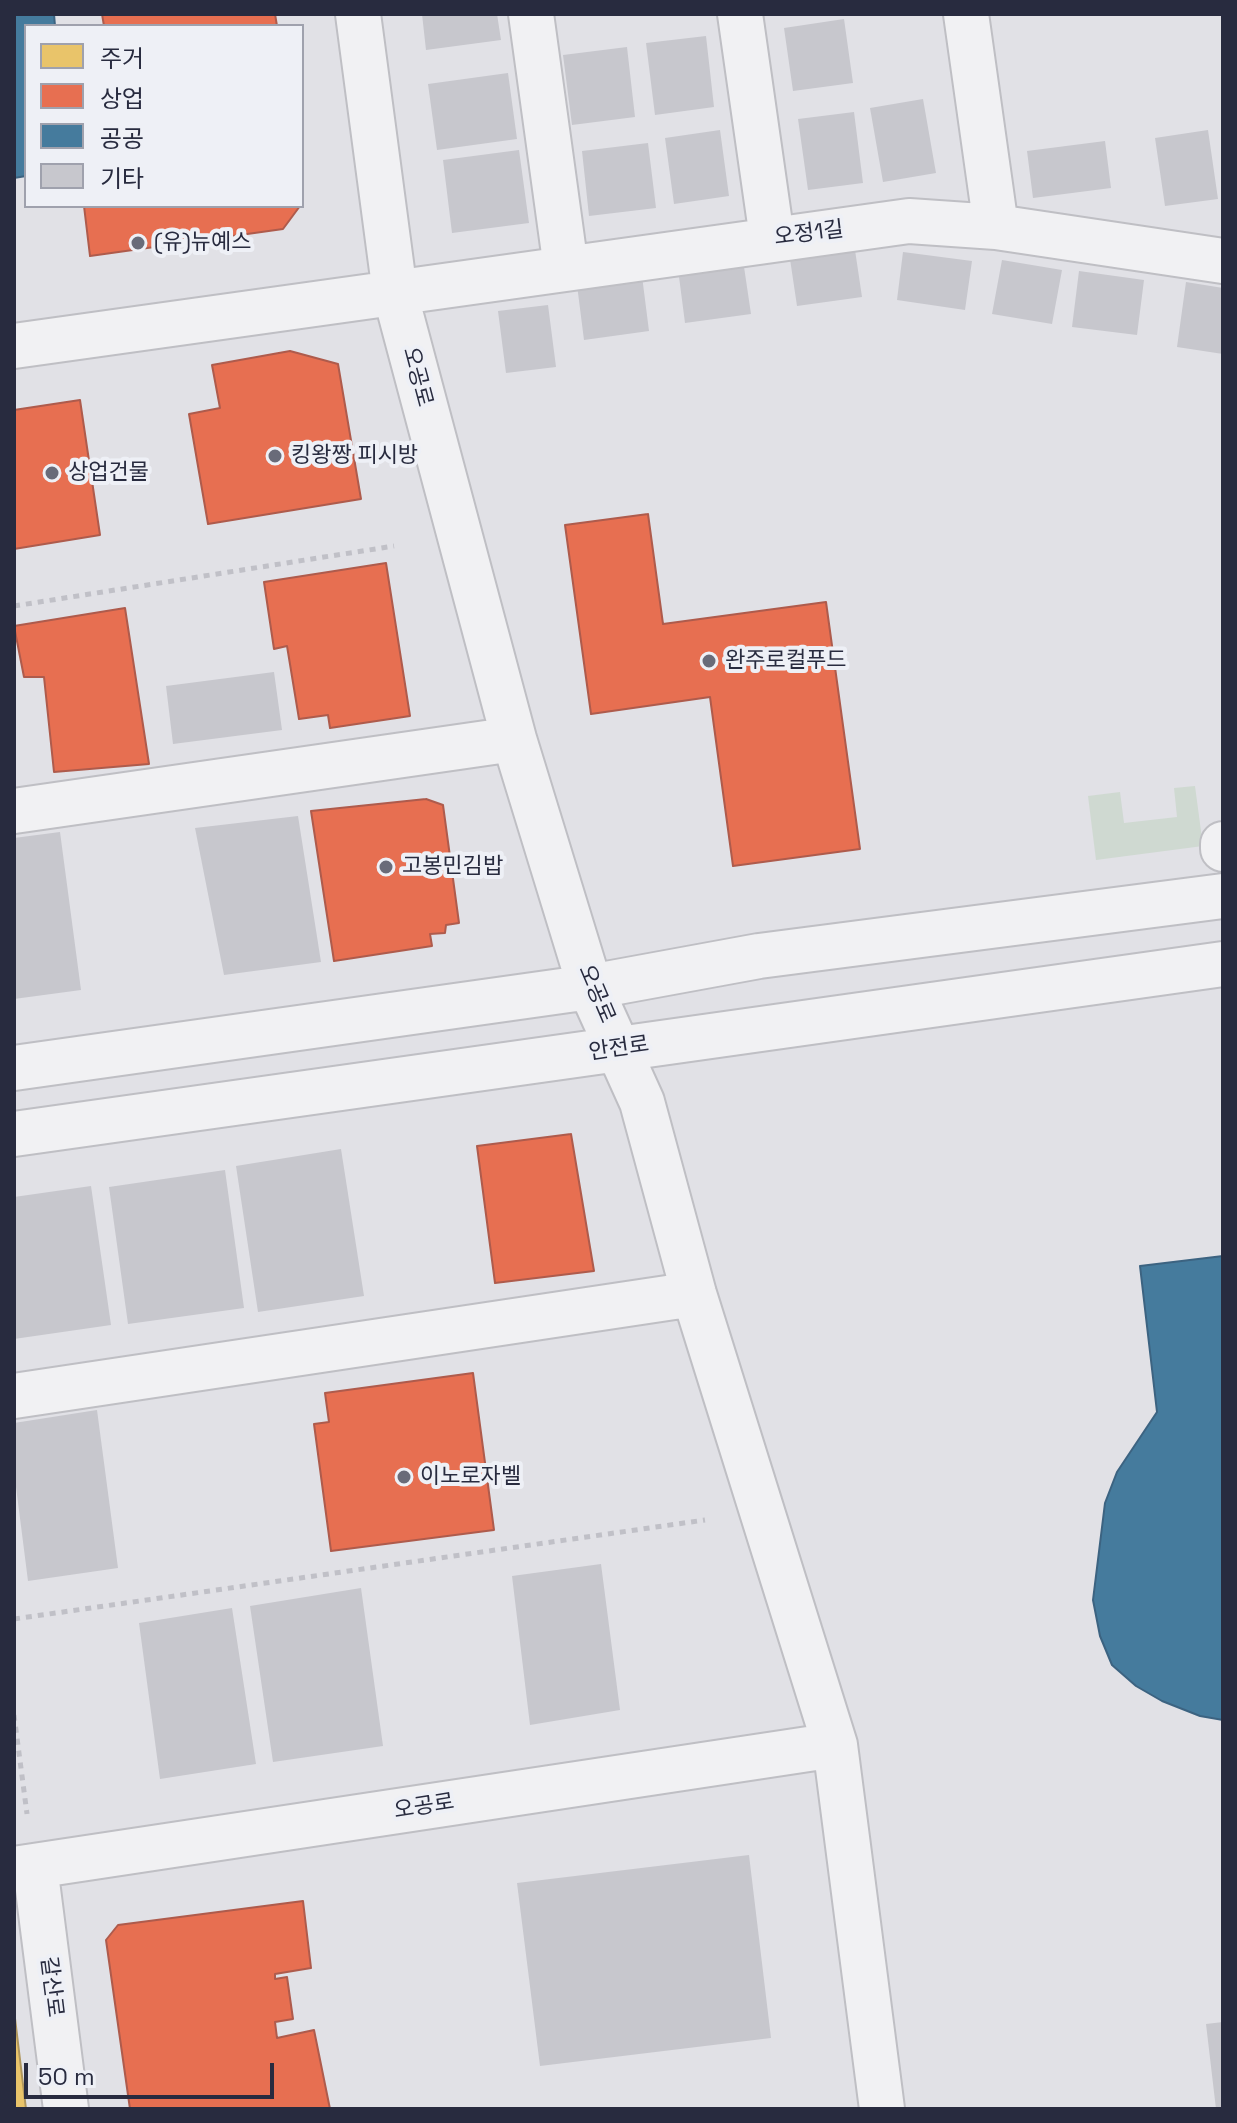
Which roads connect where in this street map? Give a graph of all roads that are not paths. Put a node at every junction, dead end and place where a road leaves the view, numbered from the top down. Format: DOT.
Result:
graph roads {
  1 [pos="358,14"];
  2 [pos="531,14"];
  3 [pos="740,14"];
  4 [pos="966,14"];
  5 [pos="996,227"];
  6 [pos="772,238"];
  7 [pos="1223,261"];
  8 [pos="566,268"];
  9 [pos="395,293"];
  10 [pos="14,346"];
  11 [pos="514,739"];
  12 [pos="14,811"];
  13 [pos="1223,896"];
  14 [pos="1223,964"];
  15 [pos="590,987"];
  16 [pos="620,1049"];
  17 [pos="14,1068"];
  18 [pos="14,1134"];
  19 [pos="694,1294"];
  20 [pos="14,1396"];
  21 [pos="835,1745"];
  22 [pos="24,1867"];
  23 [pos="66,2109"];
  24 [pos="882,2109"];
  1 -- 9 [label="street, 오공로"];
  2 -- 8 [label="street"];
  3 -- 6 [label="street"];
  4 -- 5 [label="street"];
  5 -- 6 [label="street, 오정1길"];
  5 -- 7 [label="street, 오정1길"];
  6 -- 8 [label="street, 오정1길"];
  8 -- 9 [label="street, 오정1길"];
  9 -- 10 [label="street"];
  9 -- 11 [label="street, 오공로"];
  11 -- 12 [label="street"];
  11 -- 15 [label="street, 오공로"];
  13 -- 15 [label="street"];
  14 -- 16 [label="street, 안전로"];
  15 -- 16 [label="street, 오공로"];
  15 -- 17 [label="street"];
  16 -- 18 [label="street, 안전로"];
  16 -- 19 [label="street, 오공로"];
  19 -- 20 [label="street"];
  19 -- 21 [label="street, 오공로"];
  21 -- 22 [label="street, 오공로"];
  21 -- 24 [label="street, 오공로"];
  22 -- 23 [label="street, 갈산로"];
}
